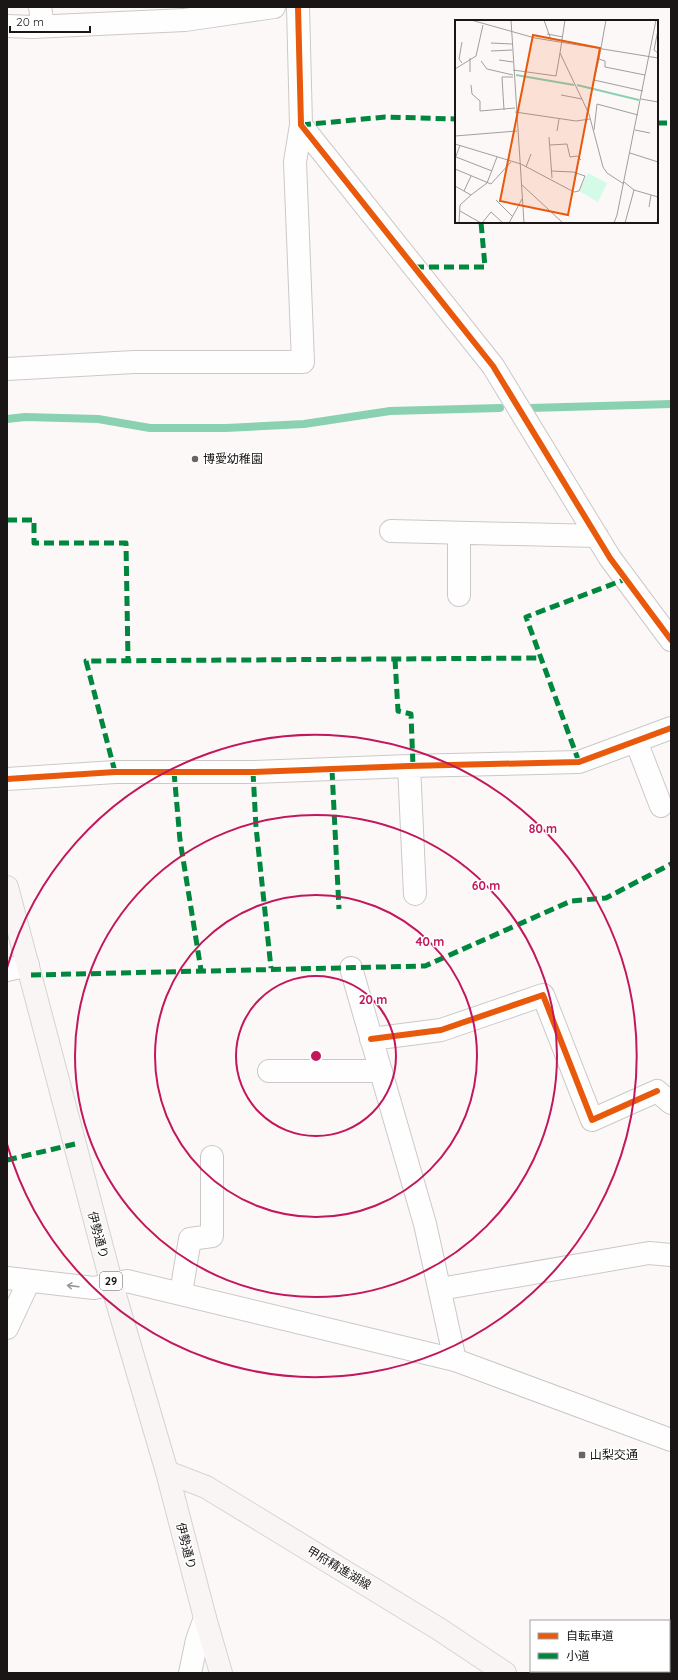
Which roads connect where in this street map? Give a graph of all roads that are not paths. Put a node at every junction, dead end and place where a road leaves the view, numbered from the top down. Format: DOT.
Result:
graph roads {
  1 [pos="274,7"];
  2 [pos="298,7"];
  3 [pos="180,13"];
  4 [pos="42,17"];
  5 [pos="7,26"];
  6 [pos="301,125"];
  7 [pos="7,370"];
  8 [pos="391,531"];
  9 [pos="459,533"];
  10 [pos="597,536"];
  11 [pos="459,595"];
  12 [pos="671,640"];
  13 [pos="671,728"];
  14 [pos="636,741"];
  15 [pos="409,766"];
  16 [pos="7,779"];
  17 [pos="661,806"];
  18 [pos="7,887"];
  19 [pos="415,894"];
  20 [pos="28,965"];
  21 [pos="351,968"];
  22 [pos="7,970"];
  23 [pos="371,1038"];
  24 [pos="269,1071"];
  25 [pos="381,1071"];
  26 [pos="664,1097"];
  27 [pos="212,1157"];
  28 [pos="671,1255"];
  29 [pos="7,1278"];
  30 [pos="29,1281"];
  31 [pos="112,1285"];
  32 [pos="440,1289"];
  33 [pos="181,1293"];
  34 [pos="7,1328"];
  35 [pos="455,1360"];
  36 [pos="671,1440"];
  37 [pos="167,1472"];
  38 [pos="205,1618"];
  39 [pos="190,1673"];
  40 [pos="221,1673"];
  41 [pos="505,1673"];
  1 -- 3 [label="street"];
  2 -- 6 [label="street"];
  3 -- 4 [label="street"];
  4 -- 5 [label="street"];
  6 -- 7 [label="street"];
  6 -- 10 [label="street"];
  8 -- 9 [label="street"];
  9 -- 10 [label="street"];
  9 -- 11 [label="street"];
  10 -- 12 [label="street"];
  13 -- 14 [label="street"];
  14 -- 15 [label="street"];
  14 -- 17 [label="street"];
  15 -- 16 [label="street"];
  15 -- 19 [label="street"];
  18 -- 20 [label="main road, 伊勢通り / 29"];
  20 -- 22 [label="street"];
  20 -- 31 [label="main road, 伊勢通り / 29"];
  21 -- 23 [label="street"];
  23 -- 25 [label="street"];
  23 -- 26 [label="street"];
  24 -- 25 [label="street"];
  25 -- 32 [label="street"];
  27 -- 33 [label="street"];
  28 -- 32 [label="street"];
  29 -- 30 [label="street"];
  31 -- 30 [label="street, one-way"];
  30 -- 34 [label="street"];
  31 -- 33 [label="street"];
  31 -- 37 [label="main road, 伊勢通り / 29"];
  32 -- 35 [label="street"];
  33 -- 35 [label="street"];
  35 -- 36 [label="street"];
  37 -- 38 [label="main road, 伊勢通り / 29"];
  37 -- 41 [label="main road, 甲府精進湖線"];
  38 -- 39 [label="street"];
  38 -- 40 [label="main road, 伊勢通り / 29"];
}
